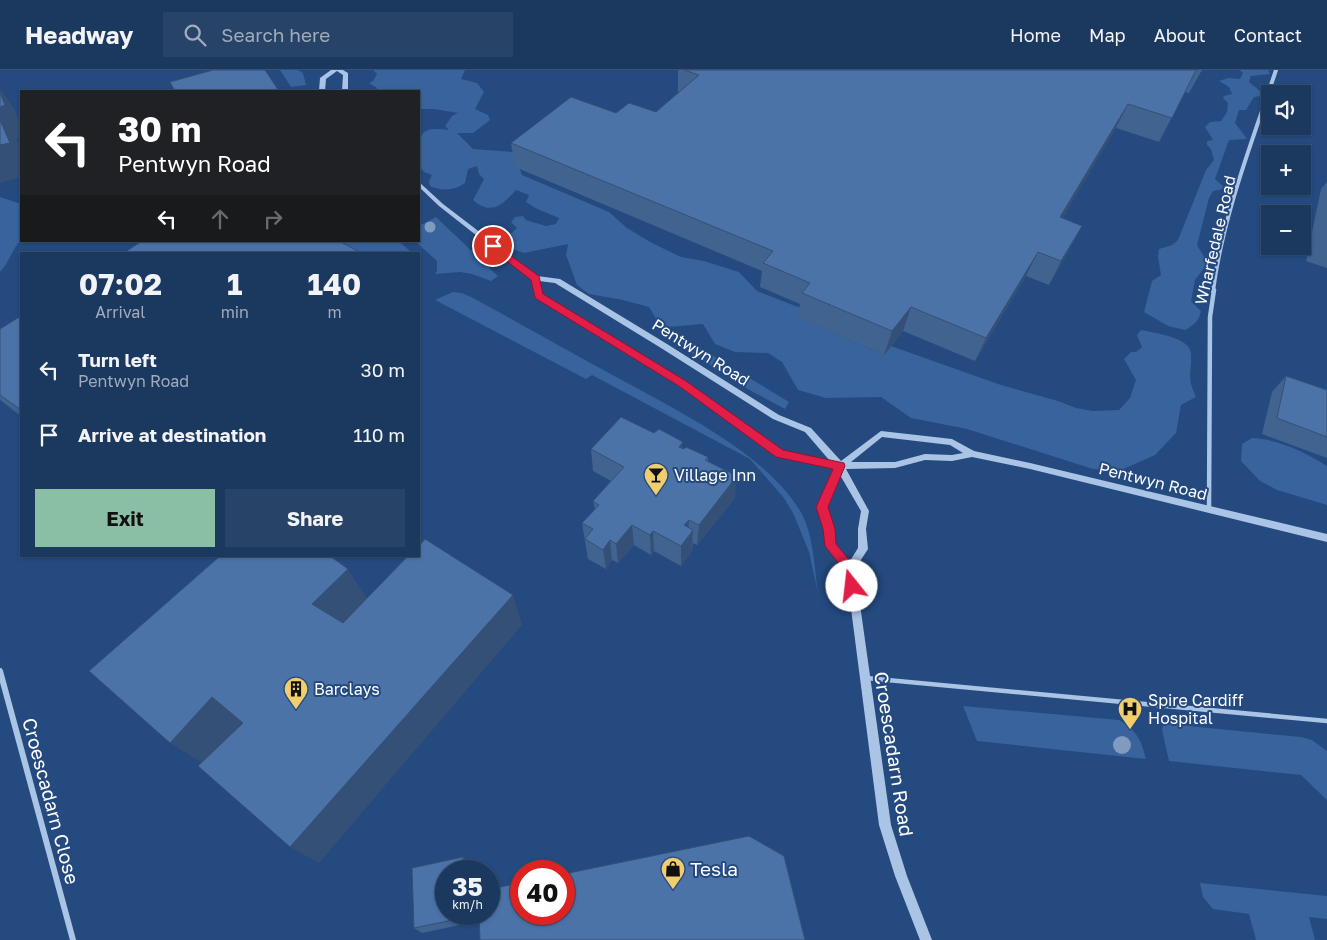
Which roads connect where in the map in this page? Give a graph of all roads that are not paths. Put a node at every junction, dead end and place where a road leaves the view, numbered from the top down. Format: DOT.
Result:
graph roads {
  1 [pos="335,70"];
  2 [pos="340,70"];
  3 [pos="1276,70"];
  4 [pos="322,90"];
  5 [pos="345,90"];
  6 [pos="420,185"];
  7 [pos="535,278"];
  8 [pos="972,454"];
  9 [pos="840,466"];
  10 [pos="1209,510"];
  11 [pos="1327,538"];
  12 [pos="850,568"];
  13 [pos="0,671"];
  14 [pos="864,678"];
  15 [pos="1327,721"];
  16 [pos="73,940"];
  17 [pos="926,940"];
  1 -- 4 [label="street"];
  2 -- 5 [label="street"];
  3 -- 10 [label="street, Wharfedale Road"];
  6 -- 7 [label="street, Pentwyn Road"];
  7 -- 9 [label="street, Pentwyn Road"];
  7 -- 9 [label="street, Pentwyn Road"];
  8 -- 9 [label="street, Pentwyn Road"];
  8 -- 9 [label="street, Pentwyn Road"];
  8 -- 10 [label="street, Pentwyn Road"];
  9 -- 12 [label="street"];
  9 -- 12 [label="street"];
  10 -- 11 [label="street, Pentwyn Road"];
  12 -- 14 [label="street, Croescadarn Road"];
  13 -- 16 [label="street, Croescadarn Close"];
  14 -- 15 [label="lane"];
  14 -- 17 [label="street, Croescadarn Road"];
}
